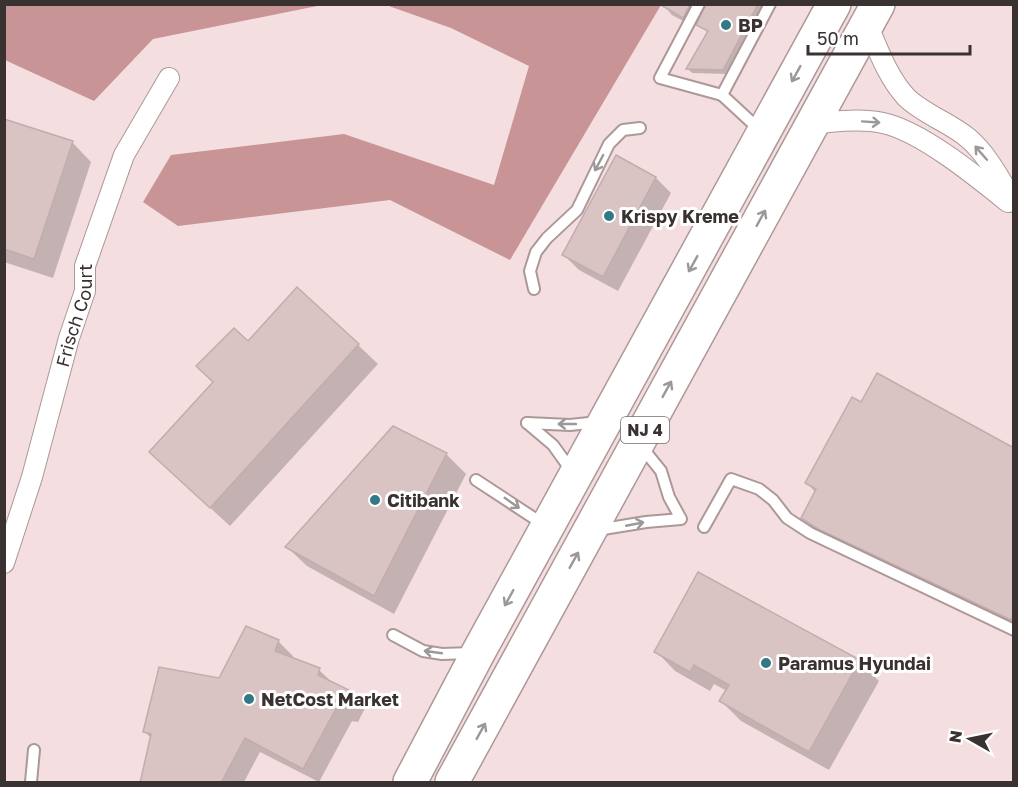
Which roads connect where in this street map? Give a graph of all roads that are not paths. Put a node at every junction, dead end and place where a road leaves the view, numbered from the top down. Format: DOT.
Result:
graph roads {
  1 [pos="699,4"];
  2 [pos="770,4"];
  3 [pos="834,4"];
  4 [pos="872,14"];
  5 [pos="170,78"];
  6 [pos="722,95"];
  7 [pos="813,123"];
  8 [pos="640,128"];
  9 [pos="764,133"];
  10 [pos="1014,201"];
  11 [pos="1014,206"];
  12 [pos="534,289"];
  13 [pos="607,421"];
  14 [pos="638,443"];
  15 [pos="576,477"];
  16 [pos="476,480"];
  17 [pos="704,526"];
  18 [pos="548,527"];
  19 [pos="590,531"];
  20 [pos="4,563"];
  21 [pos="1014,630"];
  22 [pos="393,635"];
  23 [pos="478,653"];
  24 [pos="34,750"];
  25 [pos="31,783"];
  26 [pos="410,783"];
  27 [pos="453,783"];
  1 -- 6 [label="lane"];
  2 -- 6 [label="lane"];
  3 -- 9 [label="highway, NJ 4, one-way"];
  4 -- 7 [label="highway, NJ 4"];
  10 -- 4 [label="street, one-way"];
  5 -- 20 [label="street, Frisch Court"];
  6 -- 9 [label="lane"];
  7 -- 11 [label="street, one-way"];
  14 -- 7 [label="highway, NJ 4, one-way"];
  8 -- 12 [label="lane, one-way"];
  9 -- 13 [label="highway, NJ 4, one-way"];
  13 -- 15 [label="highway, NJ 4"];
  13 -- 15 [label="lane, one-way"];
  14 -- 19 [label="highway, NJ 4"];
  19 -- 14 [label="lane, one-way"];
  15 -- 18 [label="highway, NJ 4"];
  16 -- 18 [label="lane, one-way"];
  17 -- 21 [label="lane"];
  18 -- 23 [label="highway, NJ 4, one-way"];
  27 -- 19 [label="highway, NJ 4, one-way"];
  23 -- 22 [label="lane, one-way"];
  23 -- 26 [label="highway, NJ 4"];
  24 -- 25 [label="lane"];
}
